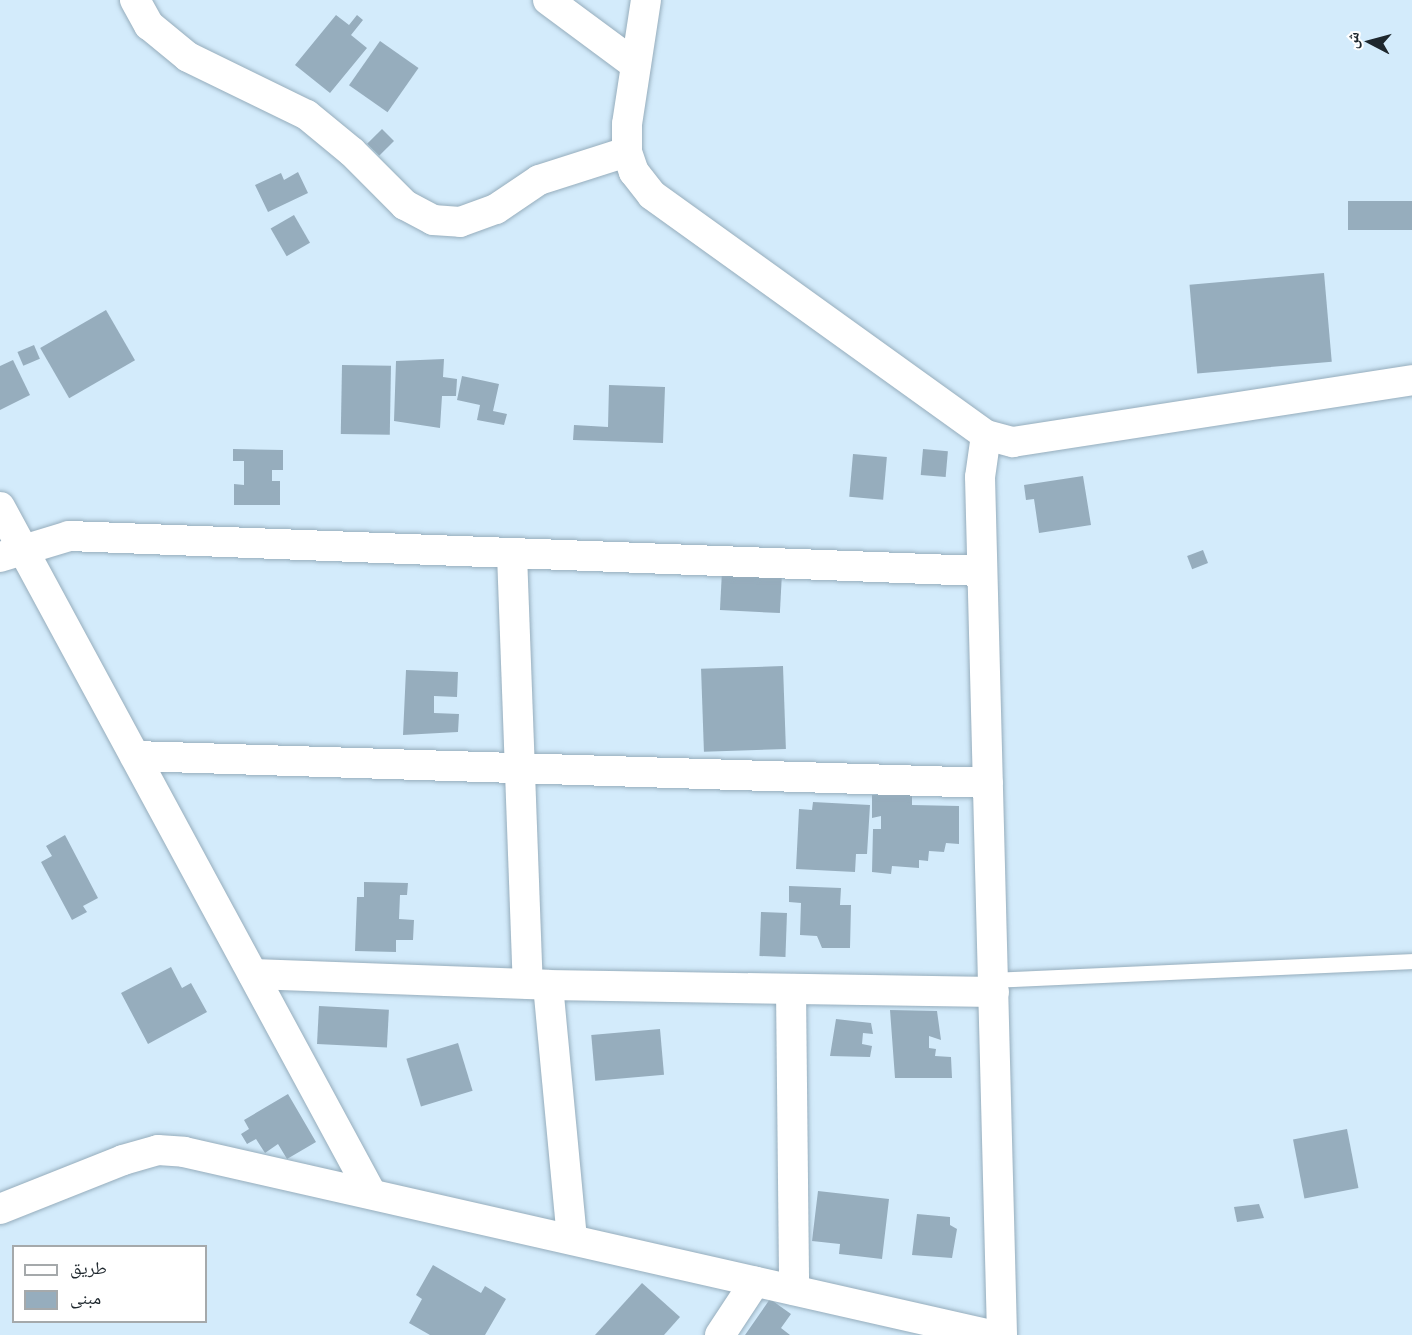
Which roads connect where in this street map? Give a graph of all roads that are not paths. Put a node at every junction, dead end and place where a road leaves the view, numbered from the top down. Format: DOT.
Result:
graph roads {
  1 [pos="135,0"];
  2 [pos="548,0"];
  3 [pos="646,0"];
  4 [pos="636,65"];
  5 [pos="627,152"];
  6 [pos="1412,380"];
  7 [pos="986,435"];
  8 [pos="0,507"];
  9 [pos="11,552"];
  10 [pos="512,554"];
  11 [pos="982,571"];
  12 [pos="135,756"];
  13 [pos="520,767"];
  14 [pos="988,783"];
  15 [pos="1412,961"];
  16 [pos="253,974"];
  17 [pos="538,984"];
  18 [pos="994,986"];
  19 [pos="790,988"];
  20 [pos="371,1193"];
  21 [pos="0,1209"];
  22 [pos="572,1239"];
  23 [pos="755,1282"];
  24 [pos="794,1290"];
  25 [pos="720,1335"];
  26 [pos="991,1335"];
  27 [pos="1002,1335"];
  1 -- 5 [label="street"];
  2 -- 4 [label="street"];
  3 -- 4 [label="street"];
  4 -- 5 [label="street"];
  5 -- 7 [label="street"];
  6 -- 7 [label="street"];
  7 -- 11 [label="street"];
  8 -- 9 [label="street"];
  9 -- 10 [label="street"];
  9 -- 12 [label="street"];
  10 -- 11 [label="street"];
  10 -- 13 [label="street"];
  11 -- 14 [label="street"];
  12 -- 13 [label="street"];
  12 -- 16 [label="street"];
  13 -- 14 [label="street"];
  13 -- 17 [label="street"];
  14 -- 18 [label="street"];
  15 -- 18 [label="lane"];
  16 -- 17 [label="street"];
  16 -- 20 [label="street"];
  17 -- 19 [label="street"];
  17 -- 22 [label="street"];
  18 -- 19 [label="street"];
  18 -- 27 [label="street"];
  19 -- 24 [label="street"];
  20 -- 21 [label="street"];
  20 -- 22 [label="street"];
  22 -- 23 [label="street"];
  23 -- 24 [label="street"];
  23 -- 25 [label="street"];
  24 -- 26 [label="street"];
}
